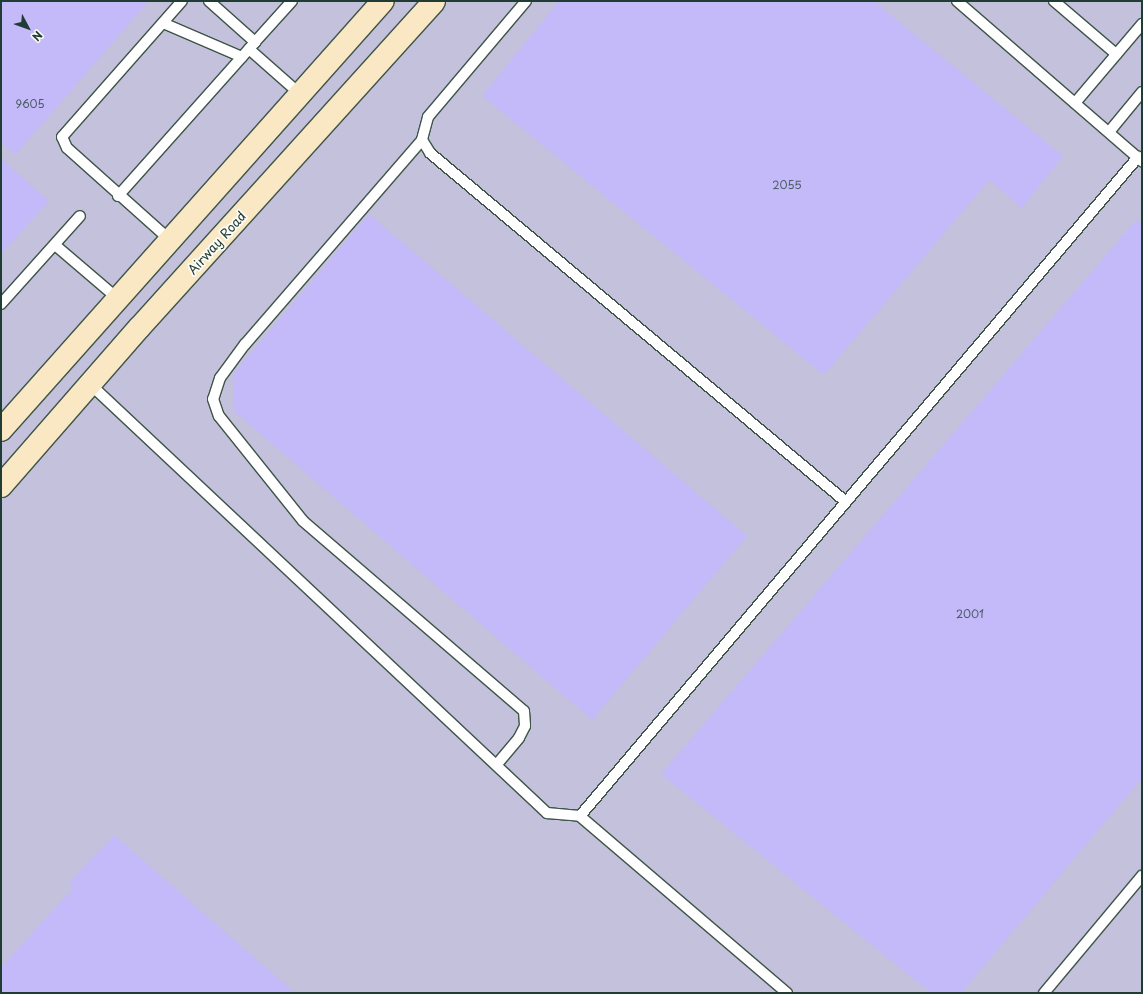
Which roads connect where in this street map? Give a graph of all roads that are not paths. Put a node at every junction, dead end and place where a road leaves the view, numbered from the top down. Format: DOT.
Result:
graph roads {
  1 [pos="182,1"];
  2 [pos="208,1"];
  3 [pos="292,1"];
  4 [pos="383,1"];
  5 [pos="434,1"];
  6 [pos="526,1"];
  7 [pos="957,1"];
  8 [pos="1054,1"];
  9 [pos="163,23"];
  10 [pos="1142,24"];
  11 [pos="249,50"];
  12 [pos="1116,54"];
  13 [pos="1142,92"];
  14 [pos="300,94"];
  15 [pos="1075,103"];
  16 [pos="1109,132"];
  17 [pos="422,140"];
  18 [pos="1140,159"];
  19 [pos="118,196"];
  20 [pos="80,216"];
  21 [pos="170,240"];
  22 [pos="54,245"];
  23 [pos="117,298"];
  24 [pos="1,304"];
  25 [pos="90,384"];
  26 [pos="1,430"];
  27 [pos="1,486"];
  28 [pos="846,502"];
  29 [pos="496,765"];
  30 [pos="580,816"];
  31 [pos="1142,876"];
  32 [pos="787,993"];
  33 [pos="1044,993"];
  1 -- 9 [label="lane"];
  2 -- 11 [label="lane"];
  3 -- 11 [label="lane"];
  4 -- 14 [label="street"];
  5 -- 25 [label="street, Airway Road"];
  6 -- 17 [label="lane"];
  7 -- 15 [label="lane"];
  8 -- 12 [label="lane"];
  9 -- 11 [label="lane"];
  9 -- 19 [label="lane"];
  10 -- 12 [label="lane"];
  11 -- 14 [label="lane"];
  11 -- 19 [label="lane"];
  12 -- 15 [label="lane"];
  13 -- 16 [label="lane"];
  14 -- 21 [label="street"];
  15 -- 16 [label="lane"];
  16 -- 18 [label="lane"];
  17 -- 28 [label="lane"];
  17 -- 29 [label="lane"];
  18 -- 28 [label="lane"];
  19 -- 21 [label="lane"];
  20 -- 22 [label="lane"];
  21 -- 23 [label="street"];
  22 -- 23 [label="lane"];
  22 -- 24 [label="lane"];
  23 -- 26 [label="street"];
  25 -- 27 [label="street, Airway Road"];
  25 -- 29 [label="lane"];
  28 -- 30 [label="lane"];
  29 -- 30 [label="lane"];
  30 -- 32 [label="lane"];
  31 -- 33 [label="lane"];
}
